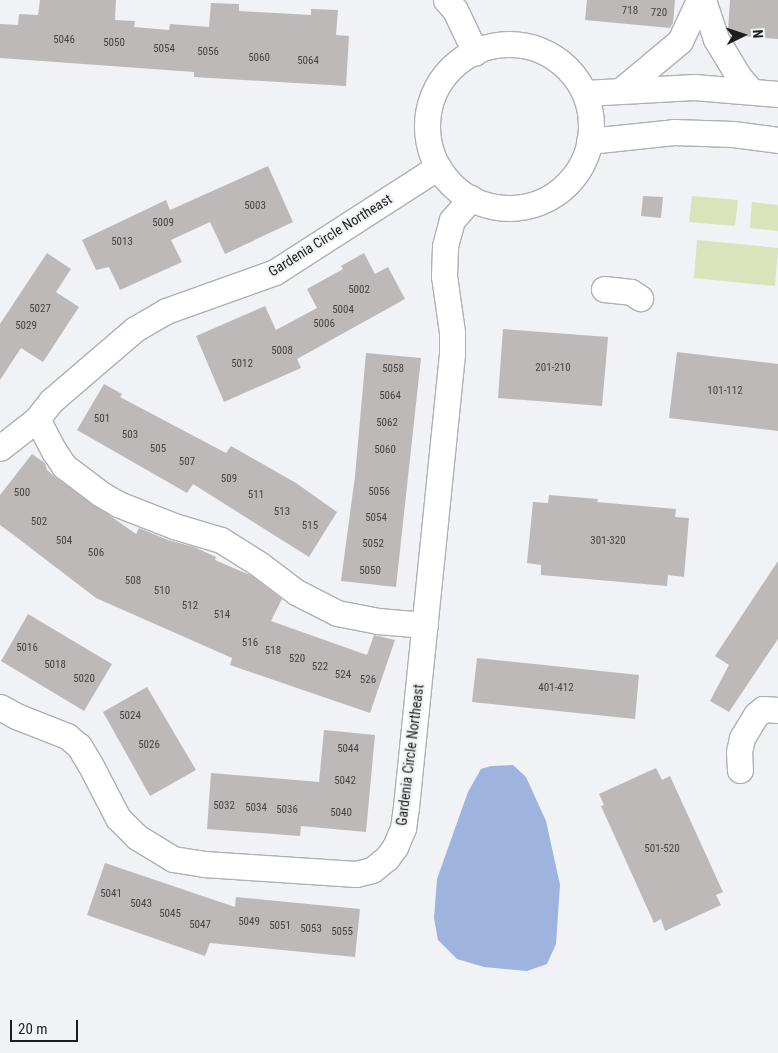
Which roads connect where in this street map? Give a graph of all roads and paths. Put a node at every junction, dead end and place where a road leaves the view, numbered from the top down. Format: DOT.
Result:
graph roads {
  1 [pos="446,0"];
  2 [pos="699,0"];
  3 [pos="703,0"];
  4 [pos="475,52"];
  5 [pos="620,91"];
  6 [pos="751,91"];
  7 [pos="585,94"];
  8 [pos="778,94"];
  9 [pos="778,140"];
  10 [pos="590,141"];
  11 [pos="438,167"];
  12 [pos="471,198"];
  13 [pos="604,289"];
  14 [pos="640,298"];
  15 [pos="37,419"];
  16 [pos="0,448"];
  17 [pos="425,625"];
  18 [pos="0,707"];
  19 [pos="778,710"];
  20 [pos="740,770"];
  1 -- 4 [label="street"];
  2 -- 5 [label="street"];
  3 -- 6 [label="street"];
  4 -- 7 [label="street"];
  4 -- 11 [label="street"];
  5 -- 6 [label="street"];
  5 -- 7 [label="street"];
  6 -- 8 [label="street"];
  7 -- 10 [label="street"];
  9 -- 10 [label="street"];
  10 -- 12 [label="street"];
  11 -- 12 [label="street"];
  11 -- 15 [label="street, Gardenia Circle Northeast"];
  12 -- 17 [label="street, Gardenia Circle Northeast"];
  13 -- 14 [label="street"];
  15 -- 16 [label="street, Gardenia Circle Northeast"];
  15 -- 17 [label="street"];
  17 -- 18 [label="street, Gardenia Circle Northeast"];
  19 -- 20 [label="street"];
}
